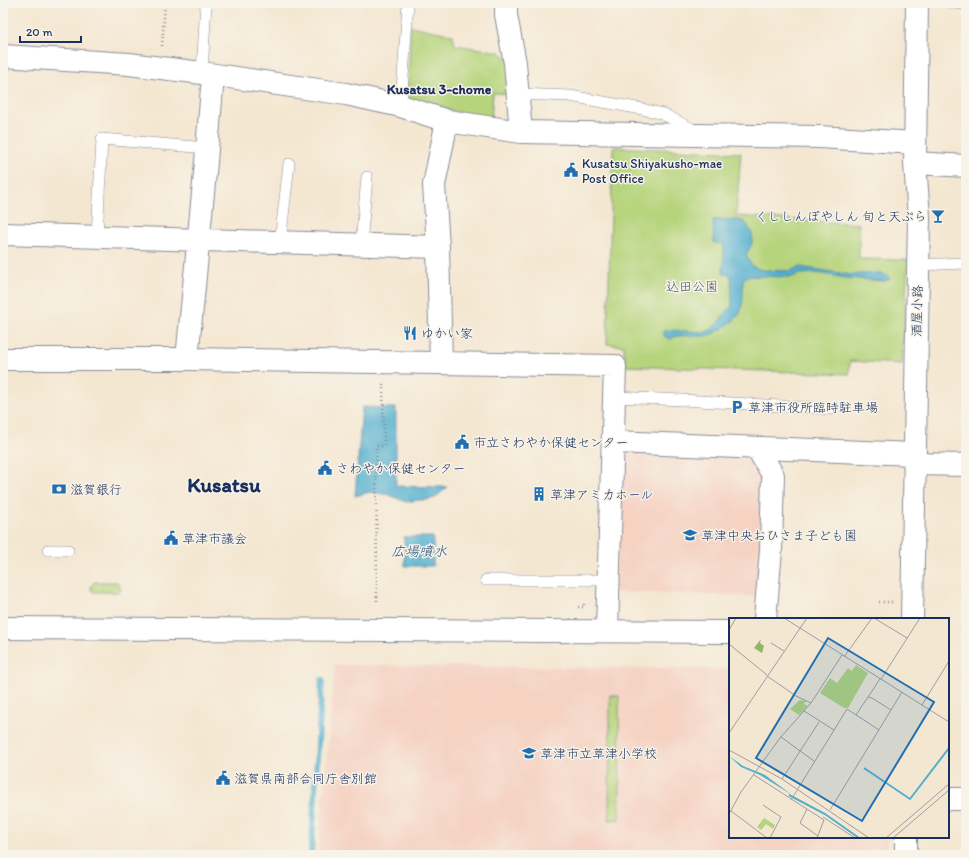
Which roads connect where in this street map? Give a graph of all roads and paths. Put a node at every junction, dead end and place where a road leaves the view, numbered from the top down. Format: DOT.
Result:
graph roads {
  1 [pos="165,3"];
  2 [pos="206,3"];
  3 [pos="408,3"];
  4 [pos="506,3"];
  5 [pos="917,3"];
  6 [pos="953,3"];
  7 [pos="966,4"];
  8 [pos="3,56"];
  9 [pos="162,68"];
  10 [pos="208,74"];
  11 [pos="518,94"];
  12 [pos="401,106"];
  13 [pos="447,121"];
  14 [pos="521,132"];
  15 [pos="704,136"];
  16 [pos="207,148"];
  17 [pos="915,153"];
  18 [pos="289,164"];
  19 [pos="966,166"];
  20 [pos="367,177"];
  21 [pos="3,234"];
  22 [pos="98,237"];
  23 [pos="198,240"];
  24 [pos="280,242"];
  25 [pos="361,245"];
  26 [pos="438,247"];
  27 [pos="966,263"];
  28 [pos="918,265"];
  29 [pos="3,359"];
  30 [pos="187,359"];
  31 [pos="441,364"];
  32 [pos="383,380"];
  33 [pos="614,398"];
  34 [pos="832,409"];
  35 [pos="613,442"];
  36 [pos="757,448"];
  37 [pos="914,459"];
  38 [pos="966,465"];
  39 [pos="48,550"];
  40 [pos="68,550"];
  41 [pos="486,580"];
  42 [pos="608,580"];
  43 [pos="377,601"];
  44 [pos="584,602"];
  45 [pos="578,607"];
  46 [pos="765,618"];
  47 [pos="912,618"];
  48 [pos="3,628"];
  49 [pos="607,631"];
  50 [pos="729,632"];
  51 [pos="949,799"];
  52 [pos="966,799"];
  53 [pos="906,838"];
  54 [pos="906,855"];
  1 -- 9 [label="path"];
  2 -- 10 [label="lane"];
  3 -- 12 [label="lane"];
  4 -- 11 [label="street"];
  5 -- 17 [label="street, 酒屋小路"];
  6 -- 7 [label="lane"];
  8 -- 9 [label="street"];
  9 -- 10 [label="street"];
  10 -- 12 [label="street"];
  10 -- 16 [label="street"];
  11 -- 14 [label="street"];
  11 -- 15 [label="lane"];
  12 -- 13 [label="street"];
  13 -- 14 [label="street"];
  13 -- 26 [label="street"];
  14 -- 15 [label="street"];
  15 -- 17 [label="street"];
  16 -- 22 [label="lane"];
  16 -- 23 [label="street"];
  17 -- 19 [label="street"];
  17 -- 28 [label="street, 酒屋小路"];
  18 -- 24 [label="lane"];
  20 -- 25 [label="lane"];
  21 -- 22 [label="street"];
  22 -- 23 [label="street"];
  23 -- 24 [label="street"];
  23 -- 30 [label="street"];
  24 -- 25 [label="street"];
  25 -- 26 [label="street"];
  26 -- 31 [label="street"];
  27 -- 28 [label="lane"];
  28 -- 37 [label="street, 酒屋小路"];
  29 -- 30 [label="street"];
  30 -- 31 [label="street"];
  31 -- 33 [label="street"];
  32 -- 43 [label="path"];
  33 -- 34 [label="lane"];
  33 -- 35 [label="street"];
  35 -- 36 [label="street"];
  35 -- 42 [label="street"];
  36 -- 37 [label="street"];
  36 -- 46 [label="street"];
  37 -- 38 [label="street"];
  37 -- 47 [label="street, 酒屋小路"];
  39 -- 40 [label="lane"];
  41 -- 42 [label="lane"];
  42 -- 49 [label="street"];
  44 -- 45 [label="path"];
  48 -- 49 [label="street"];
  49 -- 50 [label="street"];
  51 -- 52 [label="street"];
  53 -- 54 [label="street"];
}
